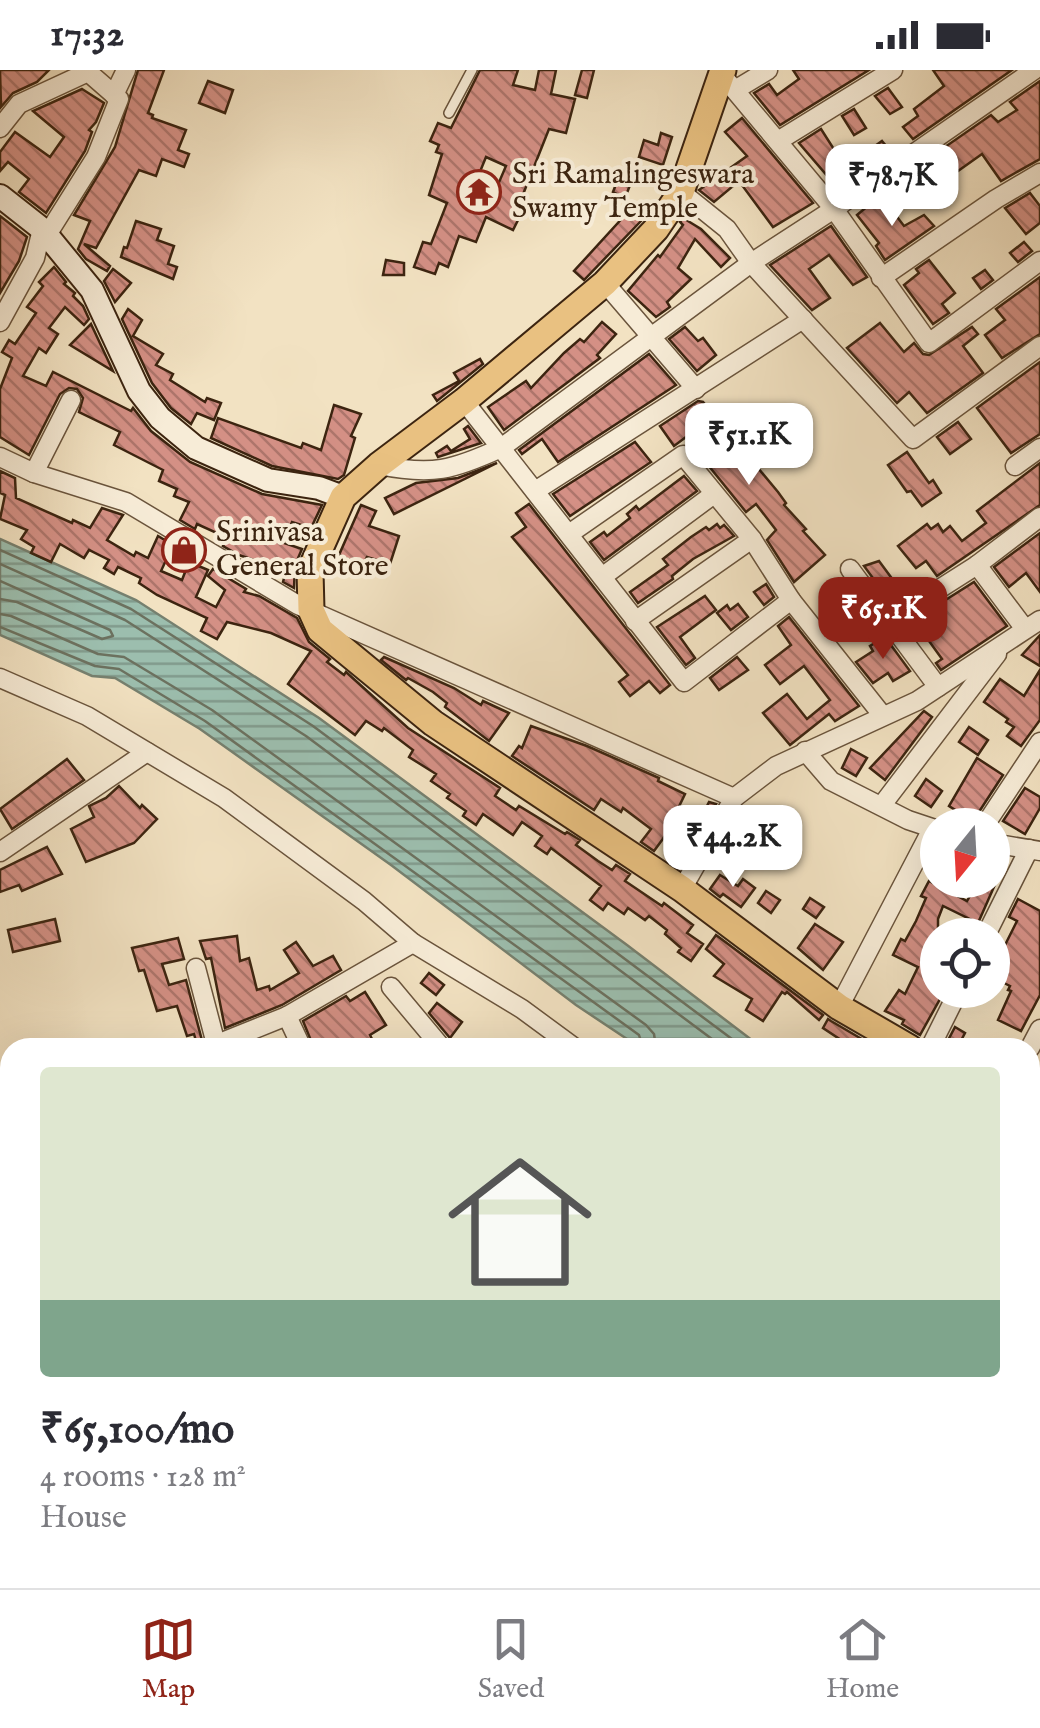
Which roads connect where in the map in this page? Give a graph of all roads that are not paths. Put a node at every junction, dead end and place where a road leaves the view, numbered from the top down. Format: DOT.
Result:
graph roads {
  1 [pos="126,70"];
  2 [pos="472,70"];
  3 [pos="768,70"];
  4 [pos="893,70"];
  5 [pos="1034,70"];
  6 [pos="87,71"];
  7 [pos="727,78"];
  8 [pos="114,95"];
  9 [pos="449,113"];
  10 [pos="0,128"];
  11 [pos="778,141"];
  12 [pos="1040,173"];
  13 [pos="681,192"];
  14 [pos="0,196"];
  15 [pos="834,210"];
  16 [pos="44,232"];
  17 [pos="1040,261"];
  18 [pos="751,262"];
  19 [pos="881,278"];
  20 [pos="604,282"];
  21 [pos="803,319"];
  22 [pos="0,322"];
  23 [pos="648,336"];
  24 [pos="1040,346"];
  25 [pos="696,390"];
  26 [pos="71,400"];
  27 [pos="464,402"];
  28 [pos="501,448"];
  29 [pos="1040,448"];
  30 [pos="0,457"];
  31 [pos="378,465"];
  32 [pos="1015,466"];
  33 [pos="34,473"];
  34 [pos="535,491"];
  35 [pos="714,494"];
  36 [pos="343,497"];
  37 [pos="1040,517"];
  38 [pos="569,534"];
  39 [pos="752,539"];
  40 [pos="977,565"];
  41 [pos="850,569"];
  42 [pos="602,578"];
  43 [pos="790,600"];
  44 [pos="311,610"];
  45 [pos="635,621"];
  46 [pos="890,621"];
  47 [pos="1032,624"];
  48 [pos="1004,644"];
  49 [pos="0,678"];
  50 [pos="938,687"];
  51 [pos="883,716"];
  52 [pos="1040,742"];
  53 [pos="805,751"];
  54 [pos="147,752"];
  55 [pos="734,798"];
  56 [pos="882,806"];
  57 [pos="996,808"];
  58 [pos="920,822"];
  59 [pos="1034,850"];
  60 [pos="0,852"];
  61 [pos="920,857"];
  62 [pos="682,889"];
  63 [pos="996,918"];
  64 [pos="413,943"];
  65 [pos="196,968"];
  66 [pos="391,987"];
  67 [pos="839,1007"];
  68 [pos="950,1008"];
  69 [pos="287,1016"];
  70 [pos="215,1038"];
  71 [pos="236,1038"];
  72 [pos="297,1038"];
  73 [pos="434,1038"];
  74 [pos="558,1038"];
  75 [pos="893,1038"];
  76 [pos="935,1038"];
  1 -- 8 [label="street"];
  2 -- 9 [label="lane"];
  3 -- 7 [label="street"];
  4 -- 11 [label="street"];
  5 -- 15 [label="street"];
  6 -- 8 [label="street"];
  6 -- 10 [label="street"];
  7 -- 11 [label="street"];
  7 -- 13 [label="main road"];
  8 -- 16 [label="street"];
  11 -- 15 [label="street"];
  12 -- 19 [label="street"];
  13 -- 18 [label="street"];
  13 -- 20 [label="main road"];
  14 -- 16 [label="street"];
  15 -- 18 [label="street"];
  15 -- 19 [label="street"];
  16 -- 22 [label="street"];
  16 -- 36 [label="street"];
  17 -- 19 [label="street"];
  18 -- 21 [label="street"];
  18 -- 23 [label="street"];
  20 -- 23 [label="street"];
  20 -- 27 [label="main road"];
  21 -- 24 [label="street"];
  21 -- 25 [label="street"];
  23 -- 25 [label="street"];
  23 -- 28 [label="street"];
  25 -- 34 [label="street"];
  26 -- 33 [label="street"];
  27 -- 28 [label="street"];
  27 -- 31 [label="main road"];
  28 -- 31 [label="street"];
  28 -- 34 [label="street"];
  29 -- 32 [label="street"];
  30 -- 33 [label="street"];
  31 -- 36 [label="main road"];
  33 -- 44 [label="street"];
  34 -- 38 [label="street"];
  35 -- 38 [label="street"];
  35 -- 39 [label="street"];
  35 -- 42 [label="street"];
  36 -- 44 [label="main road"];
  37 -- 40 [label="street"];
  38 -- 42 [label="street"];
  39 -- 43 [label="street"];
  39 -- 45 [label="street"];
  40 -- 46 [label="street"];
  40 -- 47 [label="street"];
  41 -- 46 [label="street"];
  42 -- 45 [label="street"];
  43 -- 45 [label="street"];
  43 -- 51 [label="street"];
  44 -- 55 [label="street"];
  44 -- 62 [label="main road"];
  46 -- 50 [label="street"];
  47 -- 48 [label="street"];
  48 -- 50 [label="street"];
  48 -- 56 [label="street"];
  49 -- 54 [label="street"];
  50 -- 51 [label="street"];
  51 -- 53 [label="street"];
  52 -- 57 [label="street"];
  53 -- 55 [label="street"];
  53 -- 56 [label="street"];
  54 -- 60 [label="street"];
  54 -- 64 [label="street"];
  55 -- 62 [label="street"];
  56 -- 58 [label="street"];
  59 -- 63 [label="street"];
  61 -- 67 [label="street"];
  62 -- 67 [label="main road"];
  64 -- 69 [label="street"];
  64 -- 74 [label="street"];
  65 -- 70 [label="street"];
  66 -- 73 [label="street"];
  67 -- 75 [label="main road"];
  68 -- 76 [label="street"];
  69 -- 71 [label="street"];
  69 -- 72 [label="street"];
}
